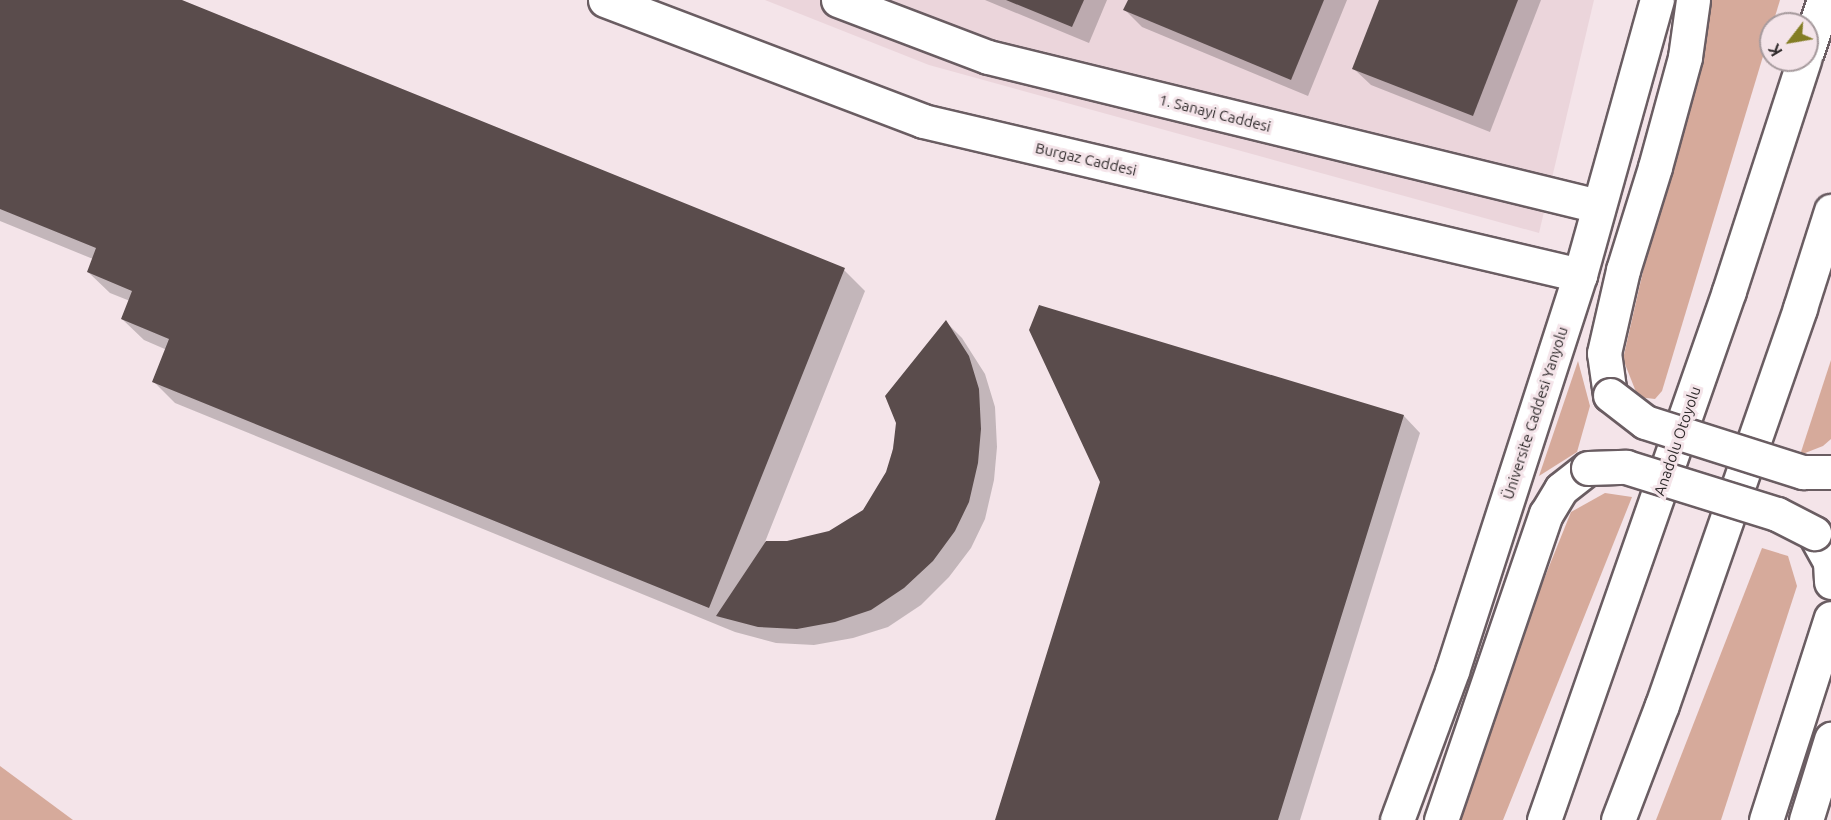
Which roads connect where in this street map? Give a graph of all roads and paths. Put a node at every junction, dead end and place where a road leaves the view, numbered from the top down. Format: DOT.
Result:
graph roads {
  1 [pos="605,0"];
  2 [pos="838,0"];
  3 [pos="1657,0"];
  4 [pos="1693,0"];
  5 [pos="1824,0"];
  6 [pos="1819,15"];
  7 [pos="1800,72"];
  8 [pos="1598,206"];
  9 [pos="1831,211"];
  10 [pos="1580,275"];
  11 [pos="1831,472"];
  12 [pos="1831,582"];
  13 [pos="1831,618"];
  14 [pos="1831,739"];
  15 [pos="1397,820"];
  16 [pos="1441,820"];
  17 [pos="1544,820"];
  18 [pos="1618,820"];
  19 [pos="1766,820"];
  20 [pos="1806,820"];
  1 -- 10 [label="main road, Burgaz Caddesi"];
  2 -- 8 [label="main road, 1. Sanayi Caddesi"];
  3 -- 8 [label="main road, Üniversite Caddesi Yanyolu"];
  4 -- 11 [label="main road, bridge"];
  5 -- 6 [label="main road"];
  7 -- 17 [label="main road, Anadolu Otoyolu"];
  8 -- 10 [label="main road, Üniversite Caddesi Yanyolu"];
  9 -- 18 [label="main road"];
  10 -- 15 [label="main road, Üniversite Caddesi Yanyolu"];
  12 -- 16 [label="main road, bridge"];
  13 -- 19 [label="main road"];
  14 -- 20 [label="main road"];
}
